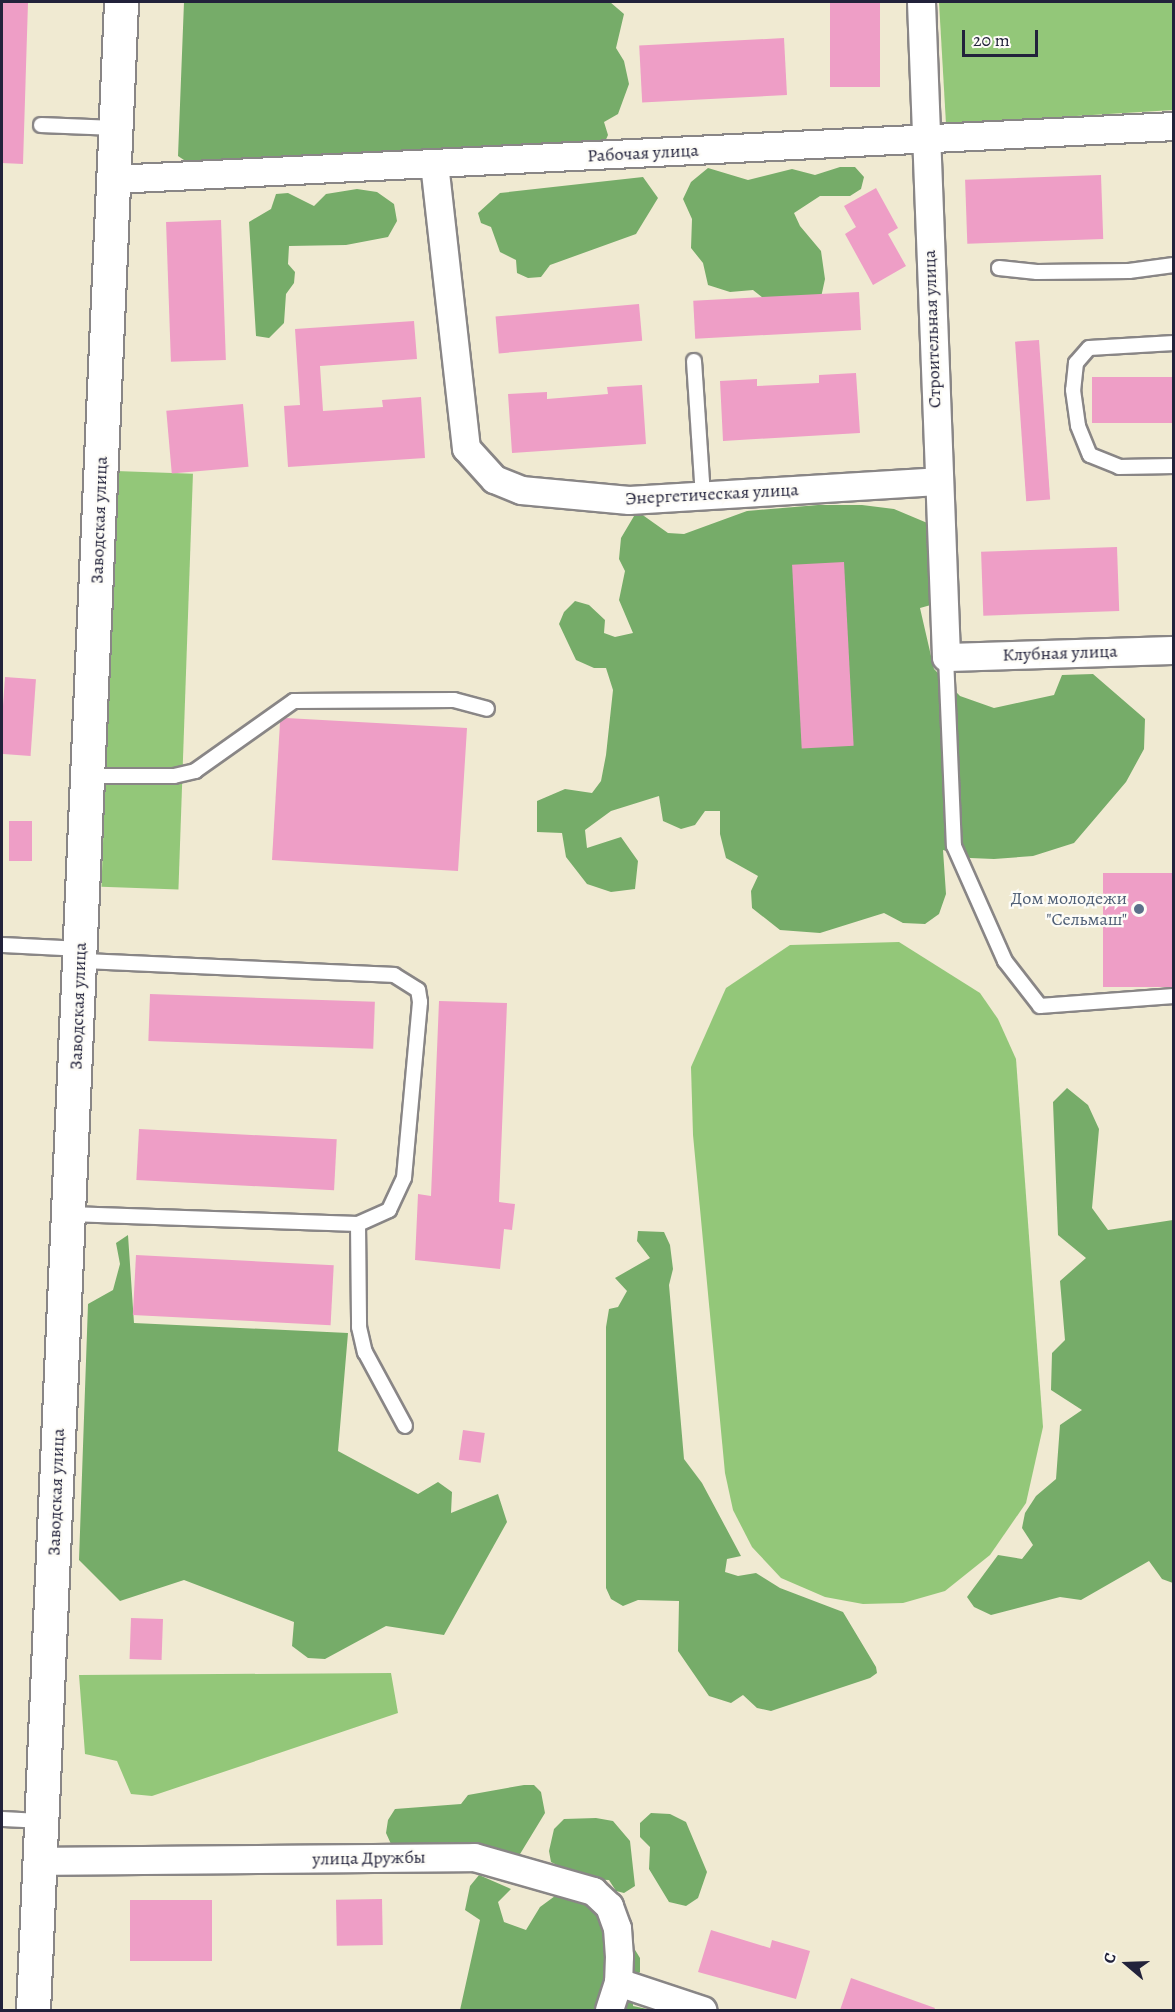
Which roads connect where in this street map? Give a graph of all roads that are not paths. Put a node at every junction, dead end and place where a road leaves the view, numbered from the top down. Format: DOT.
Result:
graph roads {
  1 [pos="120,2"];
  2 [pos="921,2"];
  3 [pos="40,125"];
  4 [pos="1173,126"];
  5 [pos="115,128"];
  6 [pos="926,140"];
  7 [pos="434,163"];
  8 [pos="113,179"];
  9 [pos="1173,265"];
  10 [pos="999,268"];
  11 [pos="1173,343"];
  12 [pos="694,361"];
  13 [pos="1173,466"];
  14 [pos="937,481"];
  15 [pos="703,496"];
  16 [pos="1173,650"];
  17 [pos="946,657"];
  18 [pos="487,709"];
  19 [pos="88,776"];
  20 [pos="2,945"];
  21 [pos="80,955"];
  22 [pos="1173,996"];
  23 [pos="69,1214"];
  24 [pos="358,1224"];
  25 [pos="405,1426"];
  26 [pos="2,1819"];
  27 [pos="42,1821"];
  28 [pos="41,1861"];
  29 [pos="618,1982"];
  30 [pos="33,2010"];
  31 [pos="609,2010"];
  32 [pos="702,2010"];
  1 -- 5 [label="street, Заводская улица"];
  2 -- 6 [label="street, Строительная улица"];
  3 -- 5 [label="lane"];
  4 -- 6 [label="street, Рабочая улица"];
  5 -- 8 [label="street, Заводская улица"];
  6 -- 7 [label="street, Рабочая улица"];
  6 -- 14 [label="street, Строительная улица"];
  7 -- 8 [label="street, Рабочая улица"];
  7 -- 15 [label="street, Энергетическая улица"];
  8 -- 19 [label="street, Заводская улица"];
  9 -- 10 [label="lane"];
  11 -- 13 [label="lane"];
  12 -- 15 [label="lane"];
  14 -- 15 [label="street, Энергетическая улица"];
  14 -- 17 [label="street, Строительная улица"];
  16 -- 17 [label="street, Клубная улица"];
  17 -- 22 [label="lane"];
  18 -- 19 [label="lane"];
  19 -- 21 [label="street, Заводская улица"];
  20 -- 21 [label="lane"];
  21 -- 23 [label="street, Заводская улица"];
  21 -- 24 [label="lane"];
  23 -- 24 [label="lane"];
  23 -- 27 [label="street, Заводская улица"];
  24 -- 25 [label="lane"];
  26 -- 27 [label="lane"];
  27 -- 28 [label="street, Заводская улица"];
  28 -- 29 [label="street, улица Дружбы"];
  28 -- 30 [label="street, Заводская улица"];
  29 -- 31 [label="street, улица Дружбы"];
  29 -- 32 [label="street"];
}
